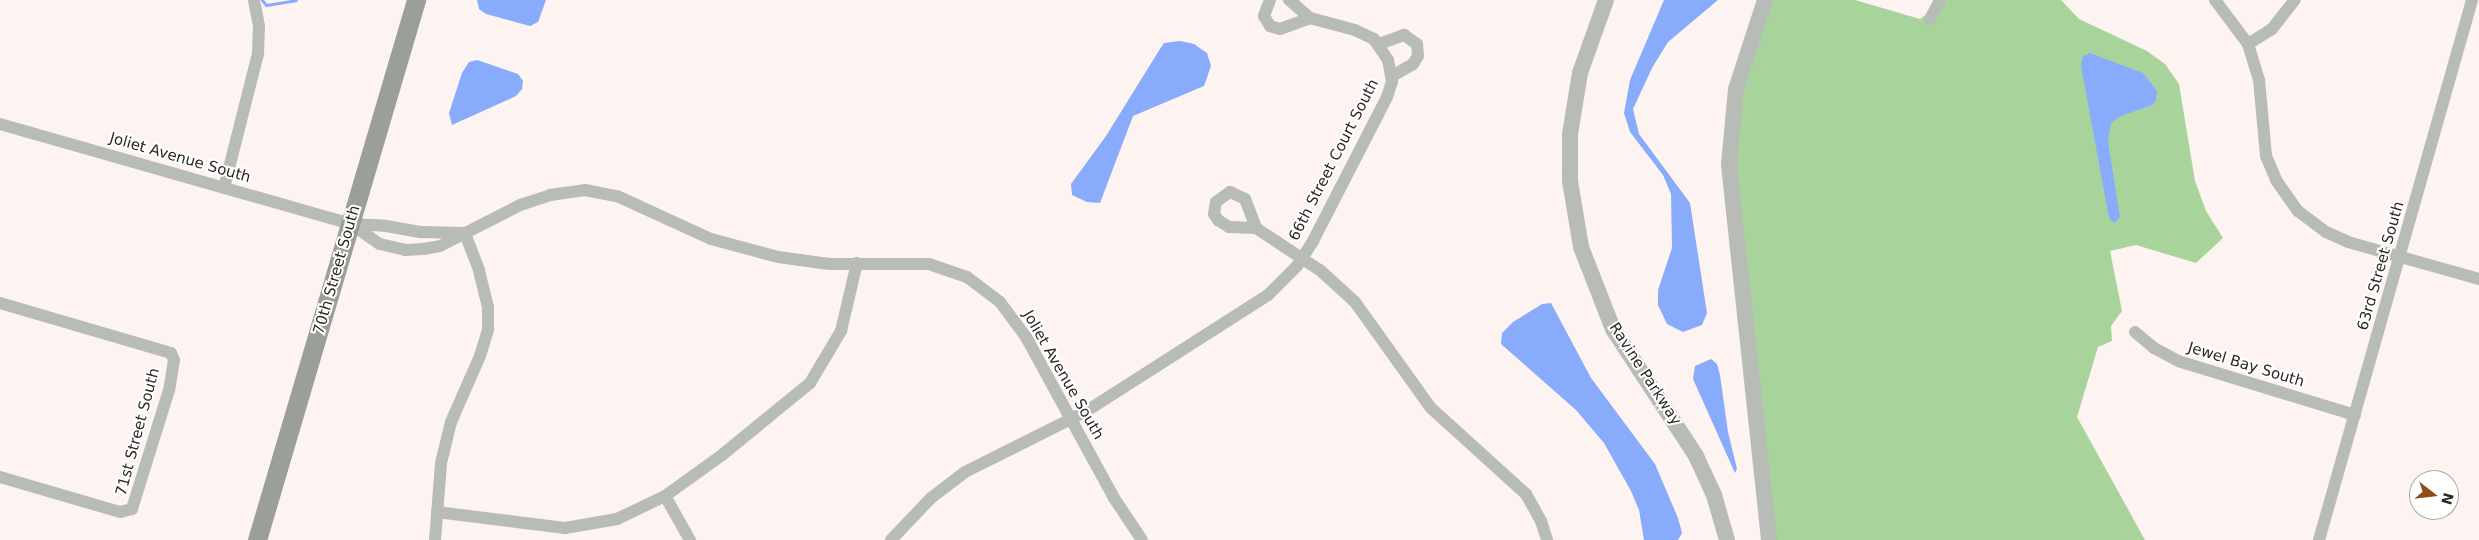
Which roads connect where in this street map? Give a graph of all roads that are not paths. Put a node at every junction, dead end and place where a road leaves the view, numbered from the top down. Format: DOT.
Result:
graph roads {
  1 [pos="254,0"];
  2 [pos="416,0"];
  3 [pos="1270,0"];
  4 [pos="1289,0"];
  5 [pos="1606,0"];
  6 [pos="1765,0"];
  7 [pos="1940,0"];
  8 [pos="2215,0"];
  9 [pos="2295,0"];
  10 [pos="2472,0"];
  11 [pos="1310,18"];
  12 [pos="1930,19"];
  13 [pos="1379,44"];
  14 [pos="2248,44"];
  15 [pos="1392,76"];
  16 [pos="0,124"];
  17 [pos="224,188"];
  18 [pos="351,224"];
  19 [pos="1256,228"];
  20 [pos="465,233"];
  21 [pos="2400,257"];
  22 [pos="1303,258"];
  23 [pos="857,263"];
  24 [pos="2479,279"];
  25 [pos="0,303"];
  26 [pos="2135,332"];
  27 [pos="2355,415"];
  28 [pos="1072,419"];
  29 [pos="0,477"];
  30 [pos="665,496"];
  31 [pos="437,512"];
  32 [pos="257,540"];
  33 [pos="435,540"];
  34 [pos="690,540"];
  35 [pos="891,540"];
  36 [pos="1142,540"];
  37 [pos="1547,540"];
  38 [pos="1727,540"];
  39 [pos="1768,540"];
  40 [pos="2319,540"];
  1 -- 17 [label="street"];
  2 -- 18 [label="main road, 70th Street South"];
  3 -- 11 [label="street"];
  4 -- 11 [label="street"];
  5 -- 38 [label="street, Ravine Parkway"];
  6 -- 39 [label="street"];
  7 -- 12 [label="street"];
  8 -- 14 [label="street"];
  9 -- 14 [label="street"];
  10 -- 21 [label="street, 63rd Street South"];
  11 -- 13 [label="street"];
  13 -- 15 [label="street, 66th Street Court South"];
  13 -- 15 [label="street, 66th Street Court South"];
  14 -- 21 [label="street"];
  15 -- 22 [label="street, 66th Street Court South"];
  16 -- 17 [label="street, Joliet Avenue South"];
  17 -- 18 [label="street, Joliet Avenue South"];
  18 -- 20 [label="street, Joliet Avenue South"];
  18 -- 20 [label="street, Joliet Avenue South"];
  18 -- 32 [label="main road, 70th Street South"];
  19 -- 22 [label="street"];
  20 -- 23 [label="street, Joliet Avenue South"];
  20 -- 31 [label="street"];
  21 -- 24 [label="street"];
  21 -- 27 [label="street, 63rd Street South"];
  22 -- 28 [label="street, 66th Street Court South"];
  22 -- 37 [label="street"];
  23 -- 28 [label="street, Joliet Avenue South"];
  23 -- 30 [label="street"];
  25 -- 29 [label="street, 71st Street South"];
  26 -- 27 [label="street, Jewel Bay South"];
  27 -- 40 [label="street, 63rd Street South"];
  28 -- 35 [label="street, 66th Street Court South"];
  28 -- 36 [label="street, Joliet Avenue South"];
  30 -- 31 [label="street"];
  30 -- 34 [label="street"];
  31 -- 33 [label="street"];
}
